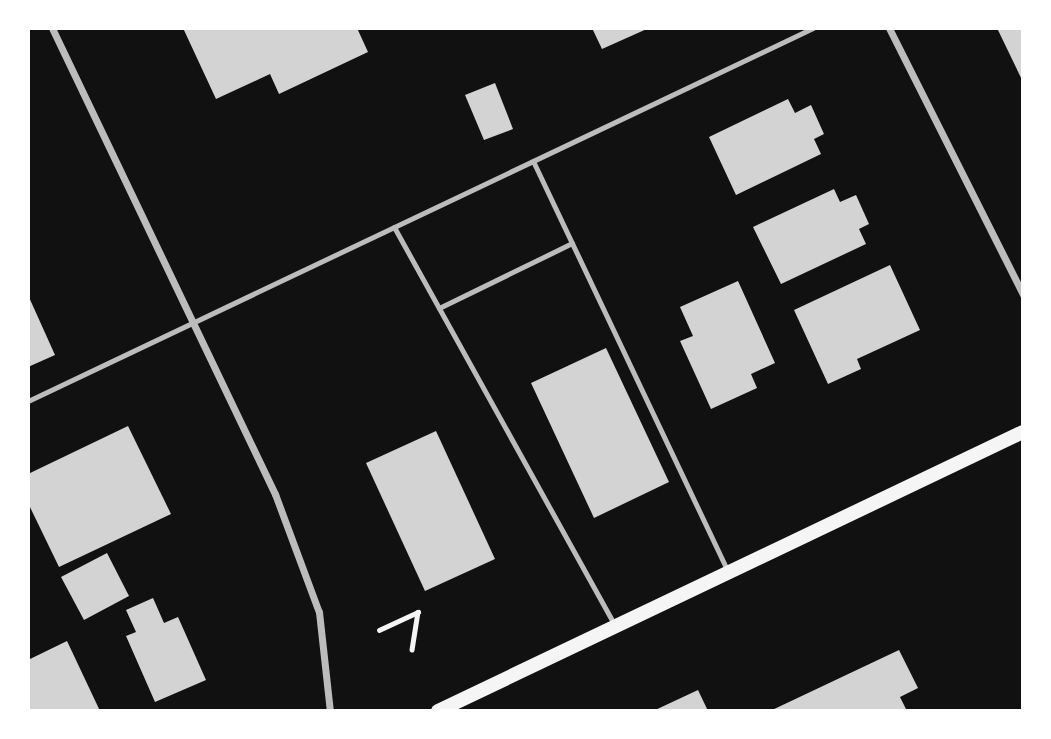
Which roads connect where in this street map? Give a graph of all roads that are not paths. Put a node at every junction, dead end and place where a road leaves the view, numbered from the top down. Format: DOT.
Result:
graph roads {
  1 [pos="52,28"];
  2 [pos="813,28"];
  3 [pos="889,28"];
  4 [pos="533,161"];
  5 [pos="394,227"];
  6 [pos="572,243"];
  7 [pos="1023,295"];
  8 [pos="439,308"];
  9 [pos="191,324"];
  10 [pos="28,401"];
  11 [pos="1023,432"];
  12 [pos="728,573"];
  13 [pos="615,627"];
  14 [pos="330,711"];
  15 [pos="438,711"];
  1 -- 9 [label="street"];
  2 -- 4 [label="lane"];
  3 -- 7 [label="street"];
  4 -- 5 [label="lane"];
  4 -- 6 [label="lane"];
  5 -- 8 [label="lane"];
  5 -- 9 [label="lane"];
  6 -- 8 [label="lane"];
  6 -- 12 [label="lane"];
  8 -- 13 [label="lane"];
  9 -- 10 [label="lane"];
  9 -- 14 [label="street"];
  11 -- 12 [label="main road"];
  12 -- 13 [label="main road"];
  13 -- 15 [label="main road"];
}
